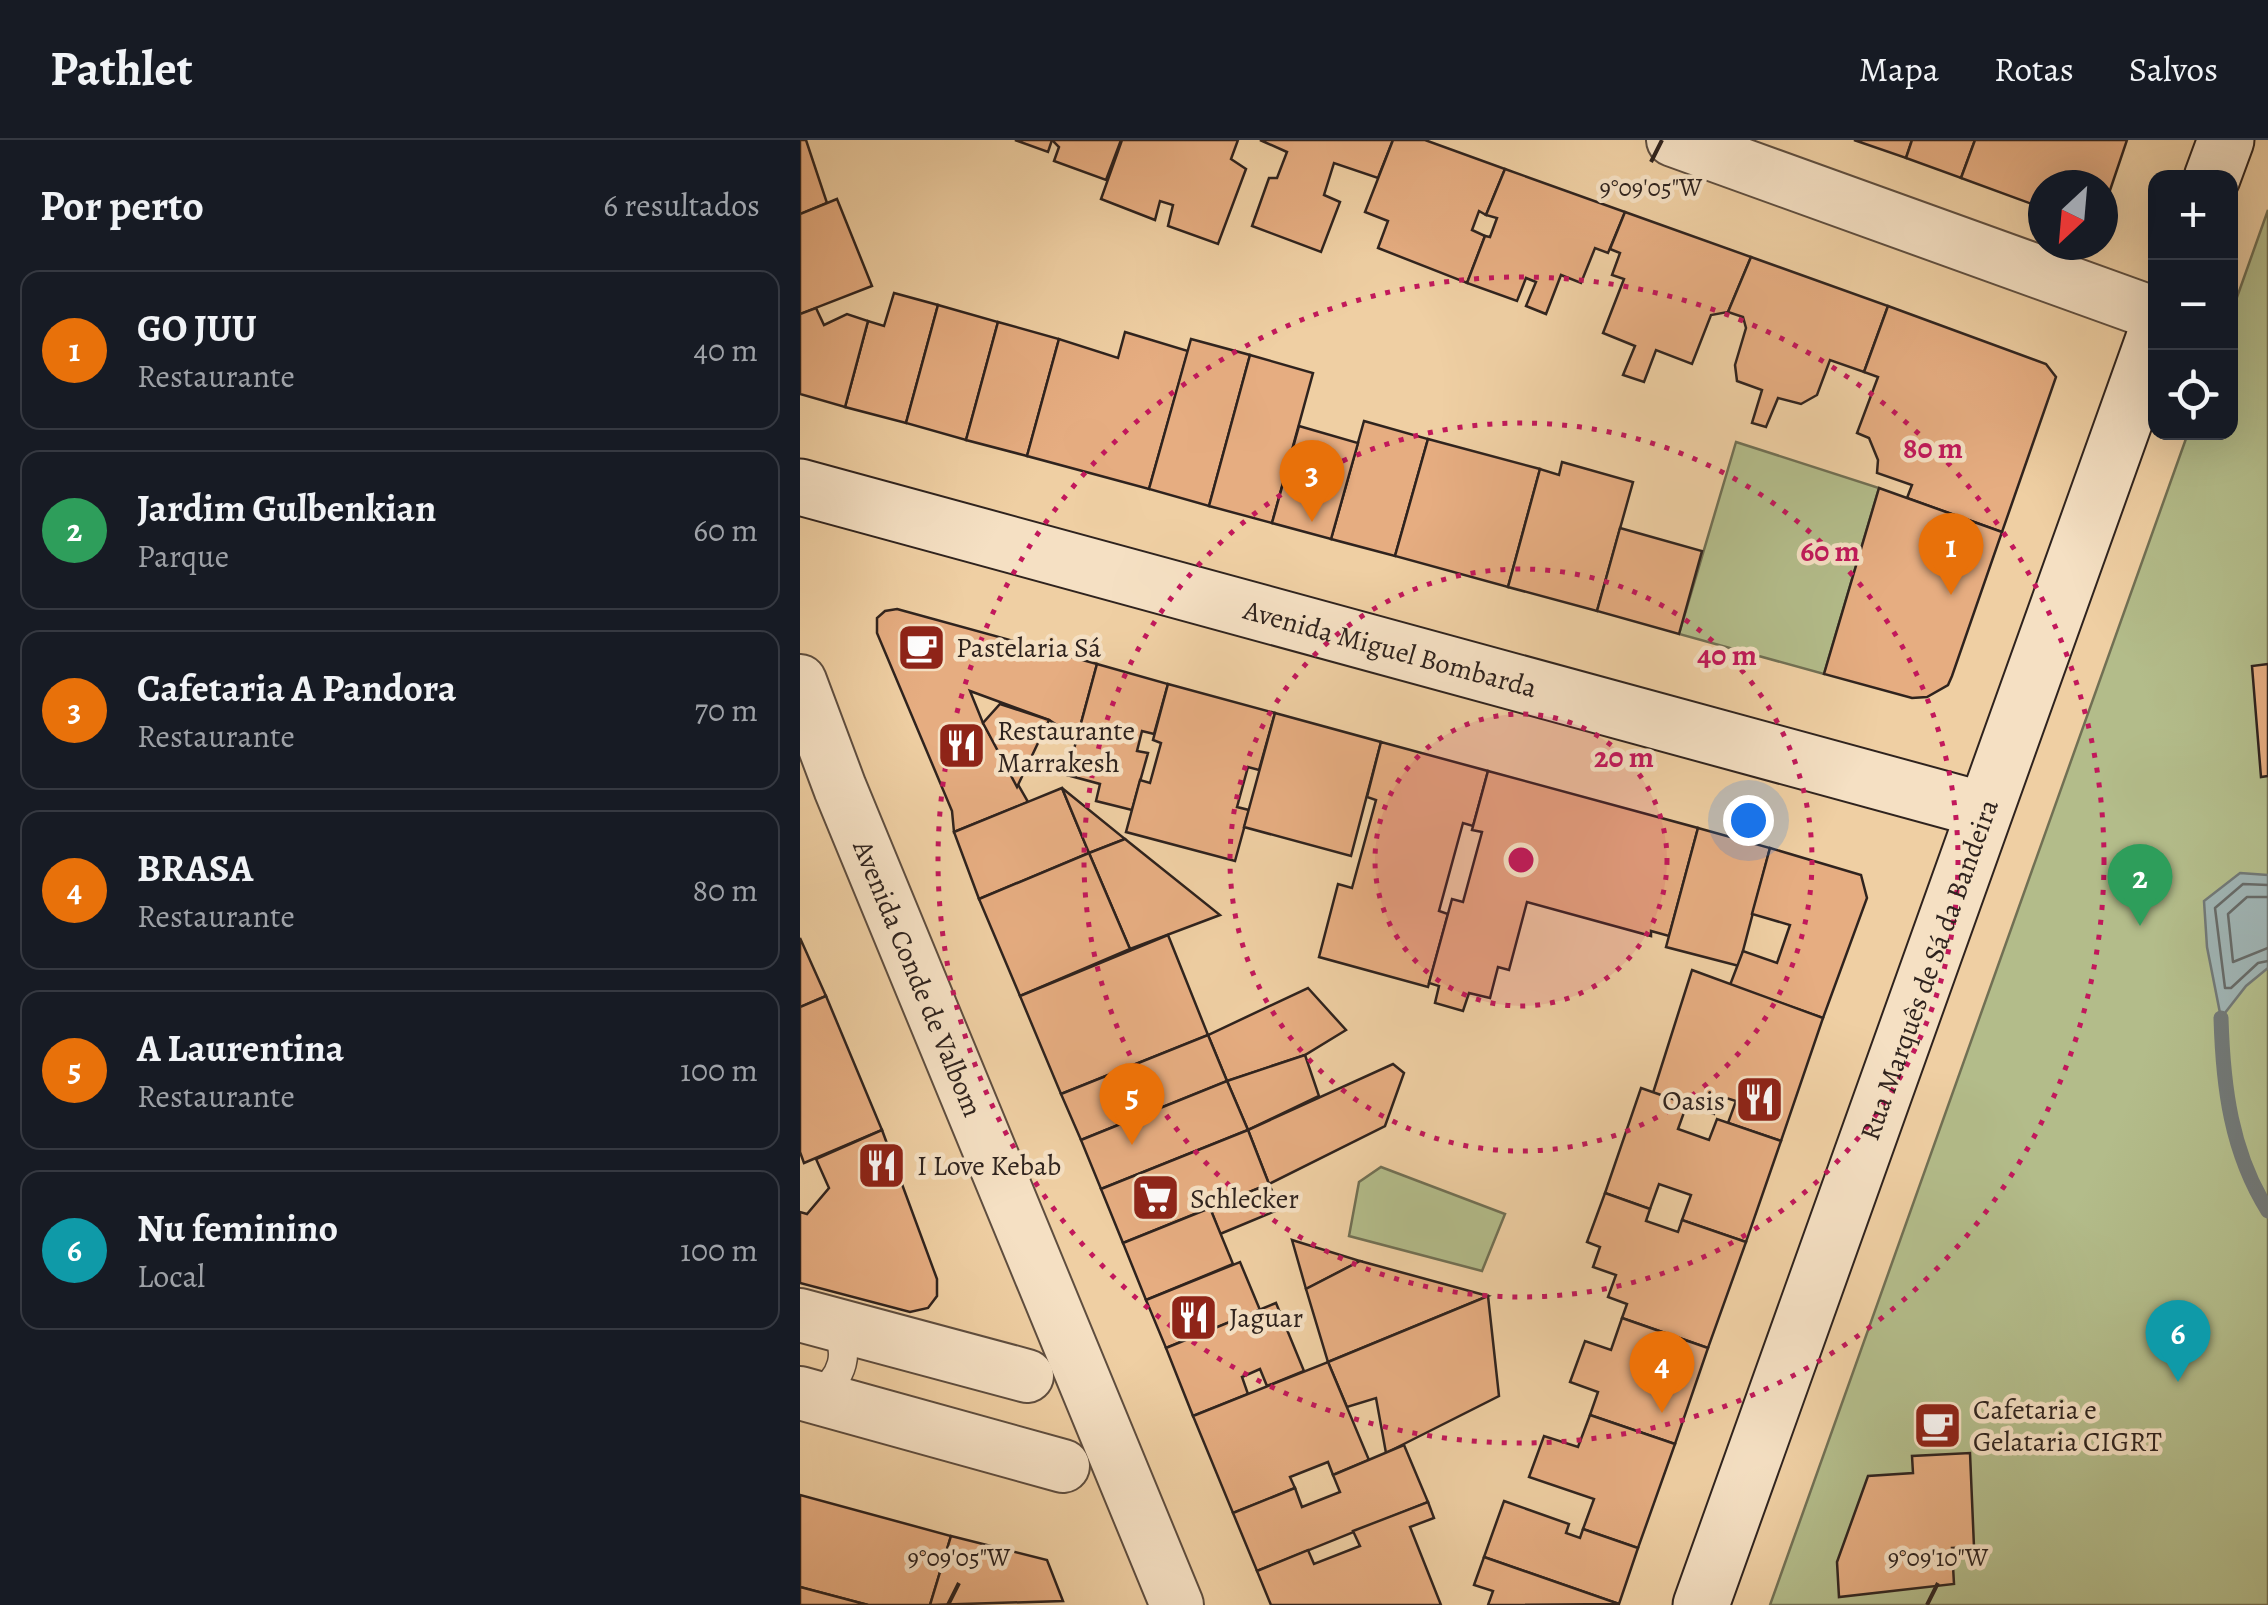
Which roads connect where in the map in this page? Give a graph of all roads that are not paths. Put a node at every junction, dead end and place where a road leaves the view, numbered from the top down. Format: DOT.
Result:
graph roads {
  1 [pos="1673,140"];
  2 [pos="2226,140"];
  3 [pos="2215,170"];
  4 [pos="2148,311"];
  5 [pos="2150,350"];
  6 [pos="800,487"];
  7 [pos="800,680"];
  8 [pos="1983,810"];
  9 [pos="816,1319"];
  10 [pos="1027,1376"];
  11 [pos="807,1395"];
  12 [pos="1063,1466"];
  13 [pos="1178,1605"];
  14 [pos="1701,1605"];
  1 -- 4 [label="street"];
  2 -- 3 [label="main road"];
  5 -- 8 [label="main road, Rua Marquês de Sá da Bandeira"];
  6 -- 8 [label="main road, Avenida Miguel Bombarda"];
  7 -- 13 [label="street, Avenida Conde de Valbom"];
  8 -- 14 [label="main road, Rua Marquês de Sá da Bandeira"];
  9 -- 10 [label="street"];
  9 -- 11 [label="lane"];
  11 -- 12 [label="street"];
}
